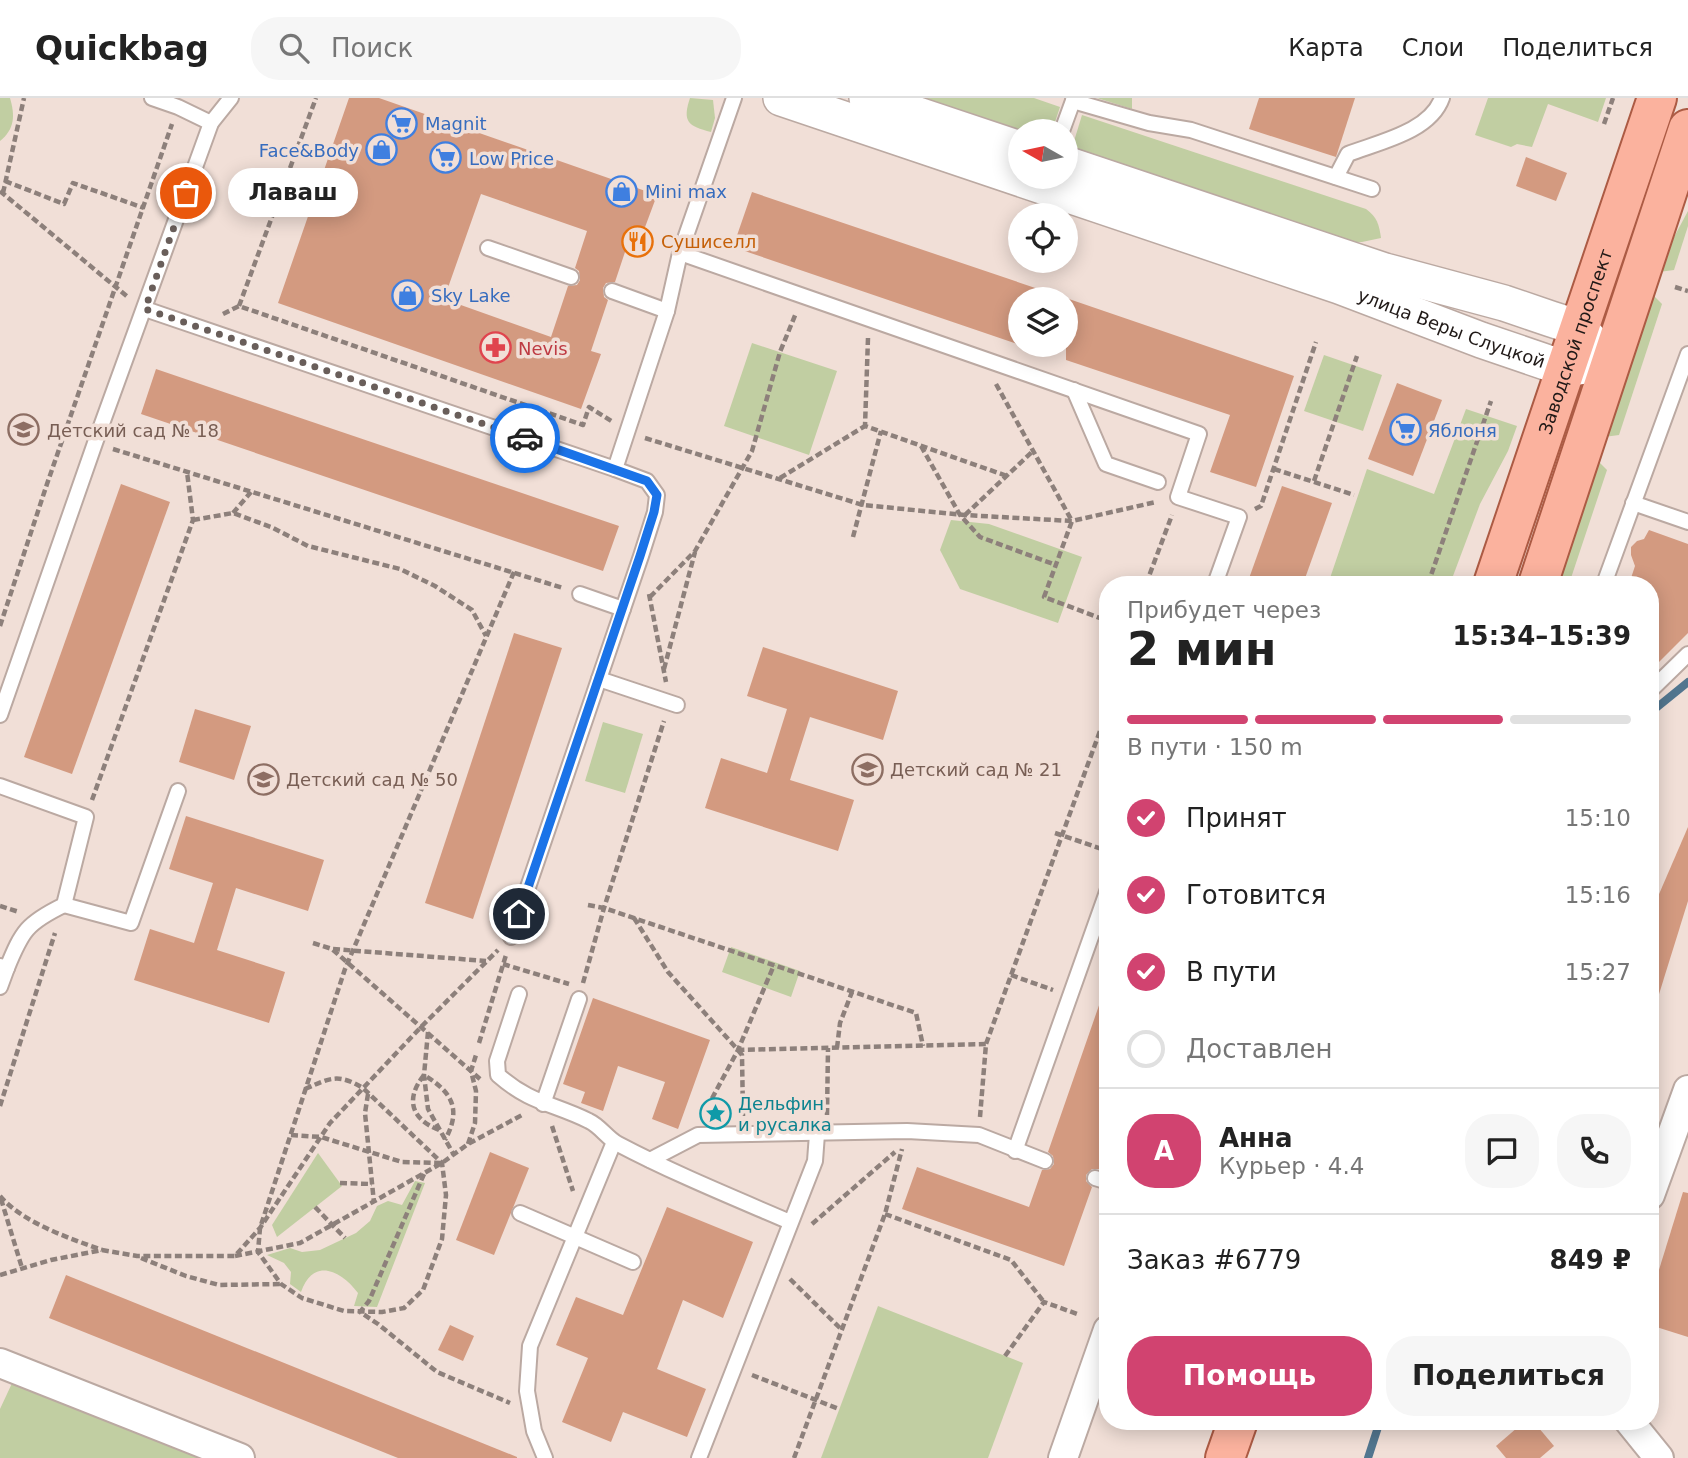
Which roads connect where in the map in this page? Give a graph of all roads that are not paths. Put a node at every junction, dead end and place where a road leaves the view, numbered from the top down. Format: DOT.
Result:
graph roads {
  1 [pos="152,98"];
  2 [pos="232,98"];
  3 [pos="734,98"];
  4 [pos="781,98"];
  5 [pos="867,98"];
  6 [pos="1442,98"];
  7 [pos="1657,98"];
  8 [pos="1073,99"];
  9 [pos="1066,119"];
  10 [pos="211,123"];
  11 [pos="1688,129"];
  12 [pos="1008,145"];
  13 [pos="1008,164"];
  14 [pos="1336,177"];
  15 [pos="1078,184"];
  16 [pos="1078,186"];
  17 [pos="1372,189"];
  18 [pos="488,248"];
  19 [pos="680,253"];
  20 [pos="572,277"];
  21 [pos="612,291"];
  22 [pos="145,309"];
  23 [pos="667,310"];
  24 [pos="1579,328"];
  25 [pos="1688,354"];
  26 [pos="1611,362"];
  27 [pos="1566,369"];
  28 [pos="1074,390"];
  29 [pos="615,469"];
  30 [pos="1158,482"];
  31 [pos="1633,503"];
  32 [pos="1688,522"];
  33 [pos="1218,576"];
  34 [pos="1496,576"];
  35 [pos="1541,576"];
  36 [pos="1607,576"];
  37 [pos="580,594"];
  38 [pos="622,612"];
  39 [pos="1688,654"];
  40 [pos="598,679"];
  41 [pos="1659,682"];
  42 [pos="674,704"];
  43 [pos="0,715"];
  44 [pos="0,786"];
  45 [pos="177,791"];
  46 [pos="64,905"];
  47 [pos="1099,914"];
  48 [pos="511,937"];
  49 [pos="3,967"];
  50 [pos="0,988"];
  51 [pos="519,994"];
  52 [pos="579,999"];
  53 [pos="1688,1090"];
  54 [pos="543,1104"];
  55 [pos="822,1134"];
  56 [pos="614,1142"];
  57 [pos="1015,1151"];
  58 [pos="650,1160"];
  59 [pos="1045,1161"];
  60 [pos="1659,1170"];
  61 [pos="520,1213"];
  62 [pos="790,1222"];
  63 [pos="575,1237"];
  64 [pos="633,1262"];
  65 [pos="1099,1356"];
  66 [pos="0,1363"];
  67 [pos="1235,1430"];
  68 [pos="1636,1430"];
  69 [pos="240,1458"];
  70 [pos="544,1458"];
  71 [pos="699,1458"];
  72 [pos="1063,1458"];
  73 [pos="1225,1458"];
  74 [pos="1658,1458"];
  1 -- 10 [label="lane"];
  2 -- 10 [label="lane"];
  3 -- 19 [label="lane"];
  4 -- 13 [label="street, улица Веры Слуцкой"];
  5 -- 12 [label="street"];
  6 -- 14 [label="lane"];
  7 -- 24 [label="main road, Заводской проспект"];
  8 -- 9 [label="lane"];
  8 -- 14 [label="lane"];
  10 -- 22 [label="lane"];
  11 -- 26 [label="main road"];
  14 -- 17 [label="lane"];
  15 -- 24 [label="street, улица Веры Слуцкой"];
  16 -- 27 [label="street, улица Веры Слуцкой"];
  18 -- 20 [label="lane"];
  19 -- 23 [label="lane"];
  19 -- 28 [label="lane"];
  21 -- 23 [label="lane"];
  22 -- 29 [label="lane"];
  22 -- 43 [label="lane"];
  23 -- 29 [label="lane"];
  24 -- 26 [label="street, улица Веры Слуцкой"];
  24 -- 27 [label="main road, Заводской проспект"];
  25 -- 31 [label="lane"];
  26 -- 27 [label="street, улица Веры Слуцкой"];
  26 -- 35 [label="main road"];
  27 -- 34 [label="main road, Заводской проспект"];
  28 -- 30 [label="lane"];
  28 -- 33 [label="lane"];
  29 -- 38 [label="lane"];
  31 -- 32 [label="lane"];
  31 -- 36 [label="lane"];
  37 -- 38 [label="lane"];
  38 -- 40 [label="lane"];
  39 -- 41 [label="lane"];
  40 -- 42 [label="lane"];
  40 -- 48 [label="lane"];
  44 -- 46 [label="lane"];
  45 -- 46 [label="lane"];
  46 -- 49 [label="lane"];
  47 -- 57 [label="lane"];
  49 -- 50 [label="lane"];
  51 -- 54 [label="lane"];
  52 -- 54 [label="lane"];
  53 -- 60 [label="street"];
  54 -- 56 [label="lane"];
  55 -- 57 [label="lane"];
  55 -- 58 [label="lane"];
  55 -- 62 [label="lane"];
  56 -- 58 [label="lane"];
  56 -- 63 [label="lane"];
  57 -- 59 [label="lane"];
  58 -- 62 [label="lane"];
  61 -- 63 [label="lane"];
  62 -- 71 [label="lane"];
  63 -- 64 [label="lane"];
  63 -- 70 [label="lane"];
  65 -- 72 [label="street"];
  66 -- 69 [label="street"];
  67 -- 73 [label="main road"];
  68 -- 74 [label="street"];
}
